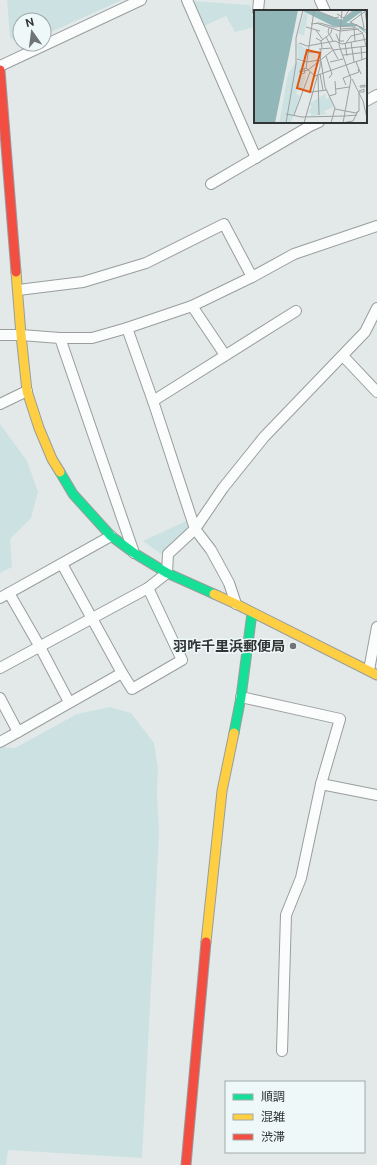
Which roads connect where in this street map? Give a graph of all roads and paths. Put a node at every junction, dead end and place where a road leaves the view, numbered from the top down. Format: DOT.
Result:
graph roads {
  1 [pos="141,0"];
  2 [pos="187,0"];
  3 [pos="259,0"];
  4 [pos="320,0"];
  5 [pos="258,10"];
  6 [pos="325,10"];
  7 [pos="0,66"];
  8 [pos="0,70"];
  9 [pos="377,95"];
  10 [pos="367,100"];
  11 [pos="309,124"];
  12 [pos="256,158"];
  13 [pos="211,184"];
  14 [pos="377,226"];
  15 [pos="252,277"];
  16 [pos="18,290"];
  17 [pos="192,306"];
  18 [pos="377,308"];
  19 [pos="296,310"];
  20 [pos="127,328"];
  21 [pos="0,335"];
  22 [pos="21,335"];
  23 [pos="60,338"];
  24 [pos="225,355"];
  25 [pos="343,356"];
  26 [pos="27,391"];
  27 [pos="377,392"];
  28 [pos="152,401"];
  29 [pos="0,404"];
  30 [pos="195,529"];
  31 [pos="111,536"];
  32 [pos="134,553"];
  33 [pos="62,564"];
  34 [pos="167,573"];
  35 [pos="148,588"];
  36 [pos="5,596"];
  37 [pos="236,604"];
  38 [pos="252,613"];
  39 [pos="92,618"];
  40 [pos="377,627"];
  41 [pos="40,647"];
  42 [pos="0,668"];
  43 [pos="122,673"];
  44 [pos="373,673"];
  45 [pos="241,697"];
  46 [pos="0,698"];
  47 [pos="70,702"];
  48 [pos="18,732"];
  49 [pos="0,742"];
  50 [pos="321,784"];
  51 [pos="377,795"];
  52 [pos="282,1051"];
  53 [pos="186,1165"];
  1 -- 7 [label="street"];
  2 -- 12 [label="street"];
  3 -- 5 [label="street"];
  4 -- 6 [label="street"];
  8 -- 16 [label="street"];
  9 -- 10 [label="street"];
  11 -- 12 [label="street"];
  12 -- 13 [label="street"];
  14 -- 15 [label="street"];
  15 -- 16 [label="street"];
  15 -- 17 [label="street"];
  16 -- 22 [label="street"];
  17 -- 20 [label="street"];
  17 -- 24 [label="street"];
  18 -- 25 [label="street"];
  19 -- 24 [label="street"];
  20 -- 23 [label="street"];
  20 -- 28 [label="street"];
  21 -- 22 [label="street"];
  22 -- 23 [label="street"];
  22 -- 26 [label="street"];
  23 -- 32 [label="street"];
  24 -- 28 [label="street"];
  25 -- 27 [label="street"];
  25 -- 30 [label="street"];
  26 -- 29 [label="street"];
  26 -- 31 [label="street"];
  28 -- 30 [label="street"];
  30 -- 34 [label="street"];
  30 -- 37 [label="street"];
  31 -- 32 [label="street"];
  31 -- 33 [label="street"];
  32 -- 34 [label="street"];
  33 -- 36 [label="street"];
  33 -- 39 [label="street"];
  34 -- 35 [label="street"];
  34 -- 37 [label="street"];
  35 -- 39 [label="street"];
  35 -- 43 [label="street"];
  36 -- 41 [label="street"];
  37 -- 38 [label="street"];
  38 -- 44 [label="street"];
  38 -- 45 [label="street"];
  39 -- 41 [label="street"];
  39 -- 43 [label="street"];
  40 -- 44 [label="street"];
  41 -- 42 [label="street"];
  41 -- 47 [label="street"];
  43 -- 47 [label="street"];
  45 -- 50 [label="street"];
  45 -- 53 [label="street"];
  46 -- 48 [label="street"];
  47 -- 48 [label="street"];
  48 -- 49 [label="street"];
  50 -- 51 [label="street"];
  50 -- 52 [label="street"];
}
